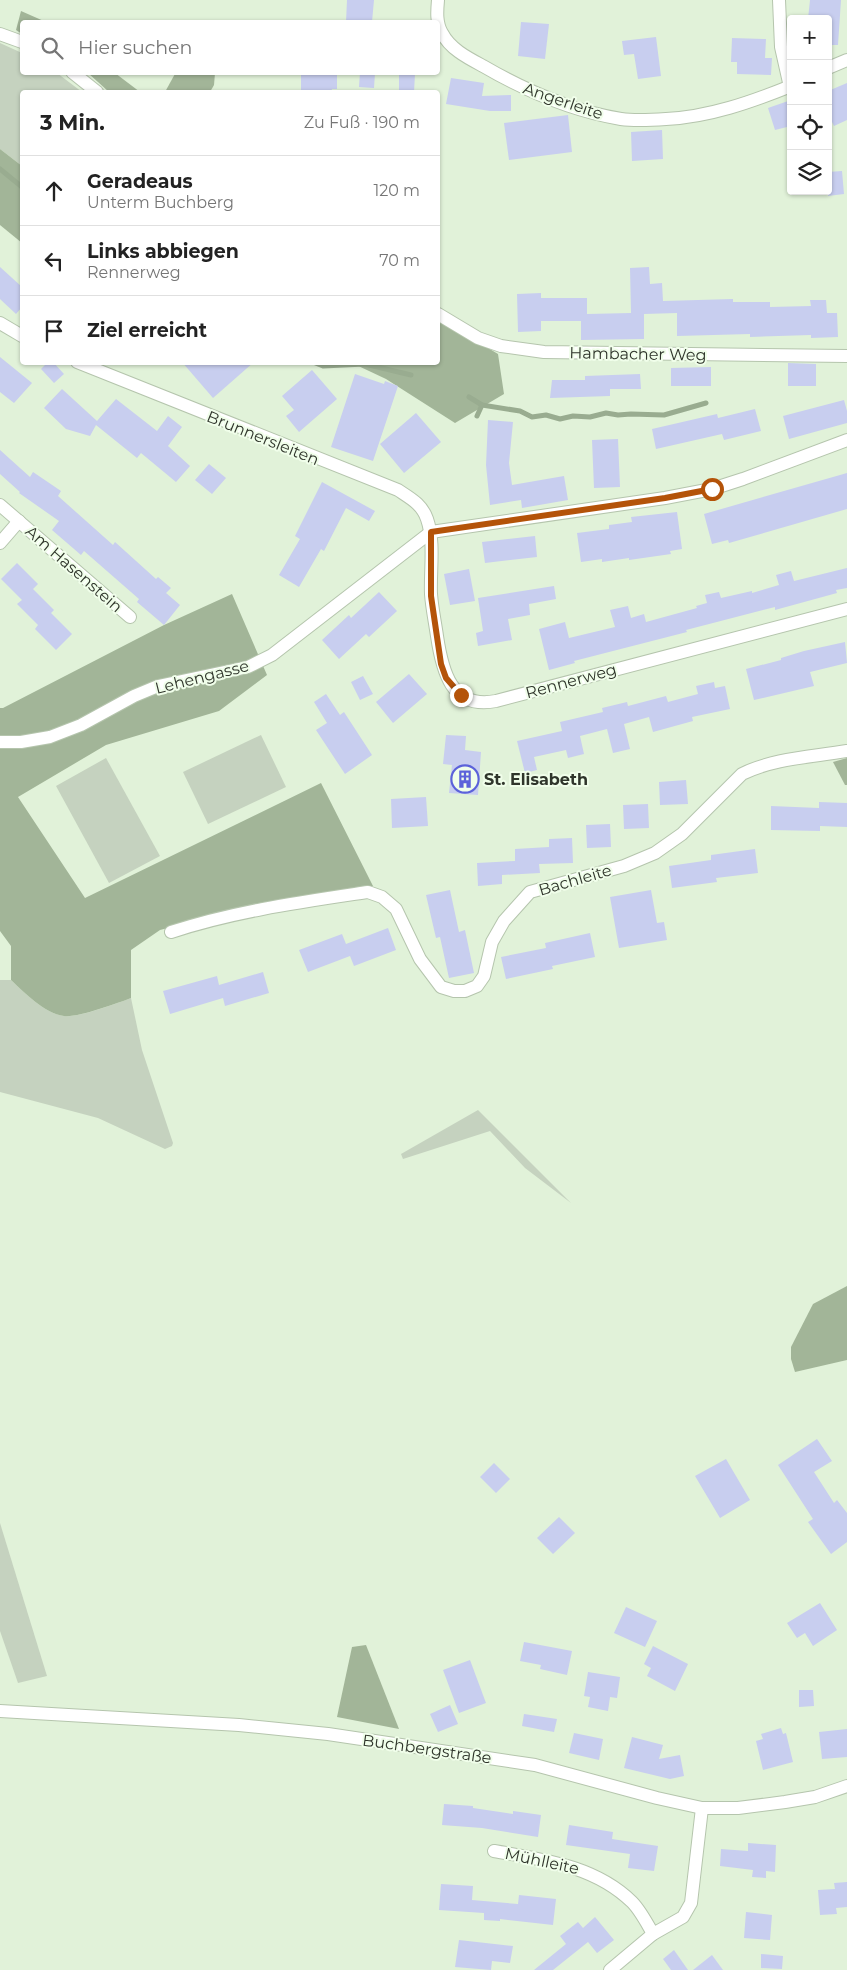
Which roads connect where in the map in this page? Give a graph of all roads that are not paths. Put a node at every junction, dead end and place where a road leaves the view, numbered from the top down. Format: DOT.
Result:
graph roads {
  1 [pos="438,0"];
  2 [pos="779,0"];
  3 [pos="438,20"];
  4 [pos="440,27"];
  5 [pos="0,34"];
  6 [pos="20,41"];
  7 [pos="847,60"];
  8 [pos="832,66"];
  9 [pos="787,71"];
  10 [pos="76,75"];
  11 [pos="787,87"];
  12 [pos="94,90"];
  13 [pos="440,315"];
  14 [pos="0,323"];
  15 [pos="20,335"];
  16 [pos="847,356"];
  17 [pos="84,365"];
  18 [pos="847,440"];
  19 [pos="0,505"];
  20 [pos="19,521"];
  21 [pos="431,532"];
  22 [pos="0,543"];
  23 [pos="847,610"];
  24 [pos="130,617"];
  25 [pos="0,742"];
  26 [pos="847,751"];
  27 [pos="171,932"];
  28 [pos="0,1711"];
  29 [pos="847,1786"];
  30 [pos="702,1808"];
  31 [pos="494,1851"];
  32 [pos="653,1934"];
  33 [pos="610,1970"];
  1 -- 3 [label="street, Angerleite"];
  2 -- 9 [label="street"];
  4 -- 11 [label="street, Angerleite"];
  5 -- 6 [label="street"];
  7 -- 8 [label="street"];
  10 -- 12 [label="street"];
  13 -- 16 [label="street, Hambacher Weg"];
  14 -- 15 [label="street"];
  17 -- 21 [label="street, Brunnersleiten"];
  18 -- 21 [label="street"];
  19 -- 20 [label="street, Am Hasenstein"];
  20 -- 22 [label="street, Am Hasenstein"];
  20 -- 24 [label="street, Am Hasenstein"];
  21 -- 23 [label="street, Rennerweg"];
  21 -- 25 [label="street, Lehengasse"];
  26 -- 27 [label="street, Bachleite"];
  28 -- 30 [label="street, Buchbergstraße"];
  29 -- 30 [label="street, Buchbergstraße"];
  30 -- 32 [label="street"];
  31 -- 32 [label="street, Mühlleite"];
  32 -- 33 [label="street"];
}
